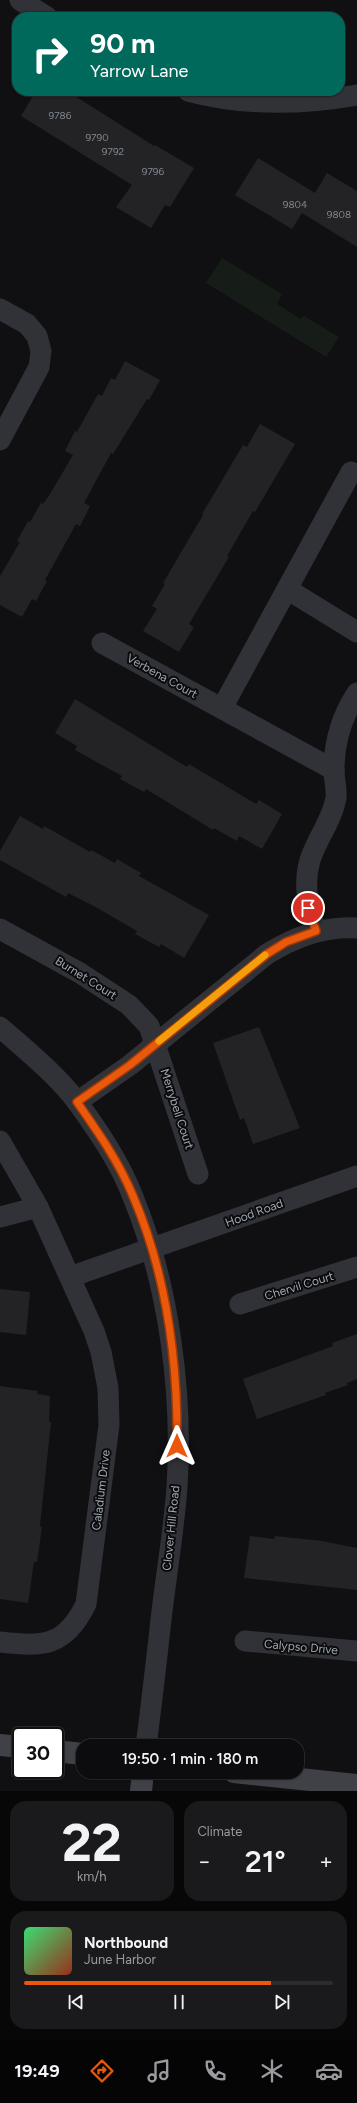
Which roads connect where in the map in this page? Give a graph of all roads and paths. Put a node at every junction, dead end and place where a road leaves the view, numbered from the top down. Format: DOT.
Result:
graph roads {
  1 [pos="20,0"];
  2 [pos="39,12"];
  3 [pos="357,95"];
  4 [pos="208,96"];
  5 [pos="0,309"];
  6 [pos="0,440"];
  7 [pos="351,472"];
  8 [pos="287,590"];
  9 [pos="357,632"];
  10 [pos="102,643"];
  11 [pos="357,692"];
  12 [pos="222,708"];
  13 [pos="334,770"];
  14 [pos="357,928"];
  15 [pos="0,929"];
  16 [pos="316,931"];
  17 [pos="0,1028"];
  18 [pos="155,1044"];
  19 [pos="77,1102"];
  20 [pos="0,1141"];
  21 [pos="198,1174"];
  22 [pos="357,1176"];
  23 [pos="38,1207"];
  24 [pos="0,1217"];
  25 [pos="152,1250"];
  26 [pos="357,1267"];
  27 [pos="70,1277"];
  28 [pos="240,1304"];
  29 [pos="245,1641"];
  30 [pos="0,1642"];
  31 [pos="357,1651"];
  32 [pos="147,1739"];
  33 [pos="0,1745"];
  34 [pos="12,1746"];
  35 [pos="64,1752"];
  36 [pos="76,1753"];
  37 [pos="142,1779"];
  38 [pos="300,1779"];
  39 [pos="357,1785"];
  40 [pos="141,1791"];
  1 -- 2 [label="street"];
  3 -- 4 [label="street"];
  5 -- 6 [label="street"];
  7 -- 8 [label="street"];
  8 -- 9 [label="street"];
  8 -- 12 [label="street"];
  10 -- 12 [label="street, Verbena Court"];
  11 -- 13 [label="street"];
  12 -- 13 [label="street, Verbena Court"];
  13 -- 16 [label="street"];
  14 -- 16 [label="street"];
  15 -- 18 [label="street, Burnet Court"];
  16 -- 18 [label="street"];
  17 -- 19 [label="street, Clover Hill Road"];
  18 -- 19 [label="street"];
  18 -- 21 [label="street, Merrybell Court"];
  19 -- 25 [label="street, Clover Hill Road"];
  20 -- 23 [label="street, Caladium Drive"];
  22 -- 25 [label="street, Hood Road"];
  23 -- 24 [label="street"];
  23 -- 27 [label="street, Caladium Drive"];
  25 -- 27 [label="street"];
  25 -- 32 [label="street, Clover Hill Road"];
  26 -- 28 [label="street, Chervil Court"];
  27 -- 30 [label="street, Caladium Drive"];
  29 -- 31 [label="street, Calypso Drive"];
  33 -- 34 [label="main road"];
  35 -- 36 [label="main road"];
  37 -- 40 [label="main road"];
  38 -- 39 [label="main road"];
}
